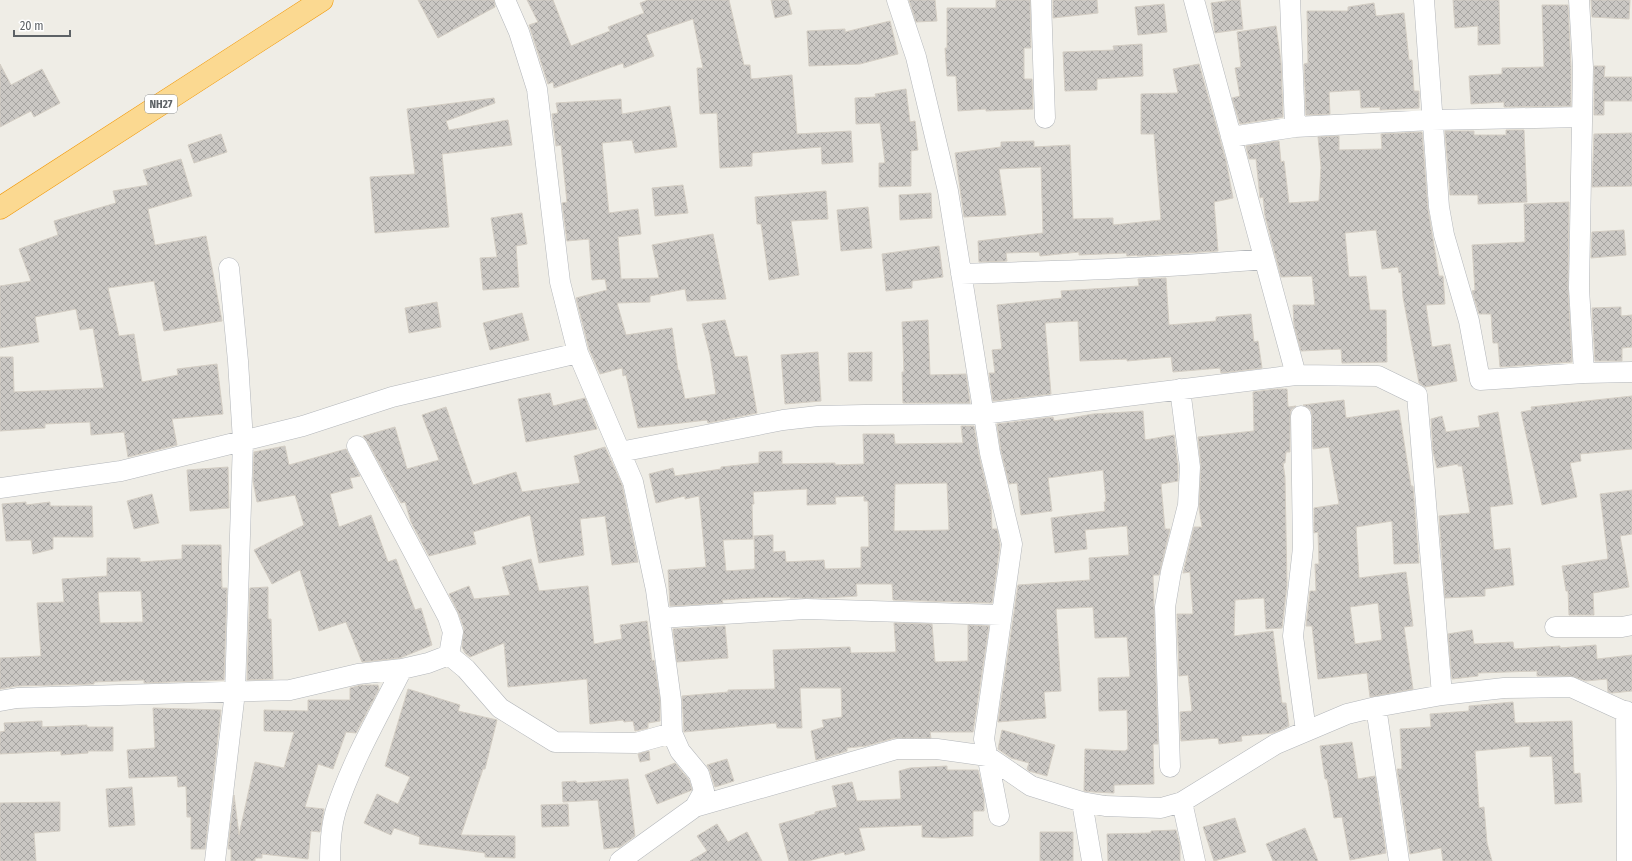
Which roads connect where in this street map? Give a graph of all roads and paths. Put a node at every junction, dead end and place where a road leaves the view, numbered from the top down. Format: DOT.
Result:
graph roads {
  1 [pos="322,0"];
  2 [pos="505,0"];
  3 [pos="897,0"];
  4 [pos="1041,0"];
  5 [pos="1194,0"];
  6 [pos="1290,0"];
  7 [pos="1424,0"];
  8 [pos="1579,0"];
  9 [pos="1582,117"];
  10 [pos="1045,118"];
  11 [pos="1432,120"];
  12 [pos="1295,128"];
  13 [pos="1232,137"];
  14 [pos="0,208"];
  15 [pos="1264,259"];
  16 [pos="229,268"];
  17 [pos="961,274"];
  18 [pos="578,353"];
  19 [pos="1632,372"];
  20 [pos="1584,373"];
  21 [pos="1296,375"];
  22 [pos="1180,389"];
  23 [pos="983,414"];
  24 [pos="1301,416"];
  25 [pos="243,441"];
  26 [pos="357,446"];
  27 [pos="620,452"];
  28 [pos="0,488"];
  29 [pos="1001,615"];
  30 [pos="660,618"];
  31 [pos="1632,625"];
  32 [pos="1555,627"];
  33 [pos="449,655"];
  34 [pos="402,669"];
  35 [pos="235,692"];
  36 [pos="1442,695"];
  37 [pos="0,701"];
  38 [pos="1376,707"];
  39 [pos="1629,713"];
  40 [pos="1306,731"];
  41 [pos="672,733"];
  42 [pos="987,756"];
  43 [pos="1170,767"];
  44 [pos="1082,802"];
  45 [pos="1182,802"];
  46 [pos="695,807"];
  47 [pos="999,816"];
  48 [pos="644,854"];
  49 [pos="215,861"];
  50 [pos="330,861"];
  51 [pos="620,861"];
  52 [pos="1092,861"];
  53 [pos="1195,861"];
  54 [pos="1399,861"];
  55 [pos="1627,861"];
  1 -- 14 [label="highway, NH27"];
  2 -- 18 [label="street"];
  3 -- 17 [label="street"];
  4 -- 10 [label="street"];
  5 -- 13 [label="street"];
  6 -- 12 [label="street"];
  7 -- 11 [label="street"];
  8 -- 9 [label="street"];
  9 -- 11 [label="street"];
  9 -- 20 [label="street"];
  11 -- 12 [label="street"];
  11 -- 20 [label="street"];
  12 -- 13 [label="street"];
  13 -- 15 [label="street"];
  15 -- 17 [label="street"];
  15 -- 21 [label="street"];
  16 -- 25 [label="street"];
  17 -- 23 [label="street"];
  18 -- 25 [label="street"];
  18 -- 27 [label="street"];
  19 -- 20 [label="street"];
  21 -- 22 [label="street"];
  21 -- 36 [label="street"];
  22 -- 23 [label="street"];
  22 -- 43 [label="street"];
  23 -- 27 [label="street"];
  23 -- 29 [label="street"];
  24 -- 40 [label="street"];
  25 -- 28 [label="street"];
  25 -- 35 [label="street"];
  26 -- 33 [label="street"];
  27 -- 30 [label="street"];
  29 -- 30 [label="street"];
  29 -- 42 [label="street"];
  30 -- 41 [label="street"];
  31 -- 32 [label="street"];
  33 -- 34 [label="street"];
  33 -- 41 [label="street"];
  34 -- 35 [label="street"];
  34 -- 50 [label="street"];
  35 -- 37 [label="street"];
  35 -- 49 [label="street"];
  36 -- 38 [label="street"];
  36 -- 39 [label="street"];
  38 -- 40 [label="street"];
  38 -- 54 [label="street"];
  39 -- 55 [label="street"];
  40 -- 45 [label="street"];
  41 -- 46 [label="street"];
  42 -- 44 [label="street"];
  42 -- 46 [label="street"];
  42 -- 47 [label="street"];
  44 -- 45 [label="street"];
  44 -- 52 [label="street"];
  45 -- 53 [label="street"];
  46 -- 48 [label="street"];
  48 -- 51 [label="street"];
}
